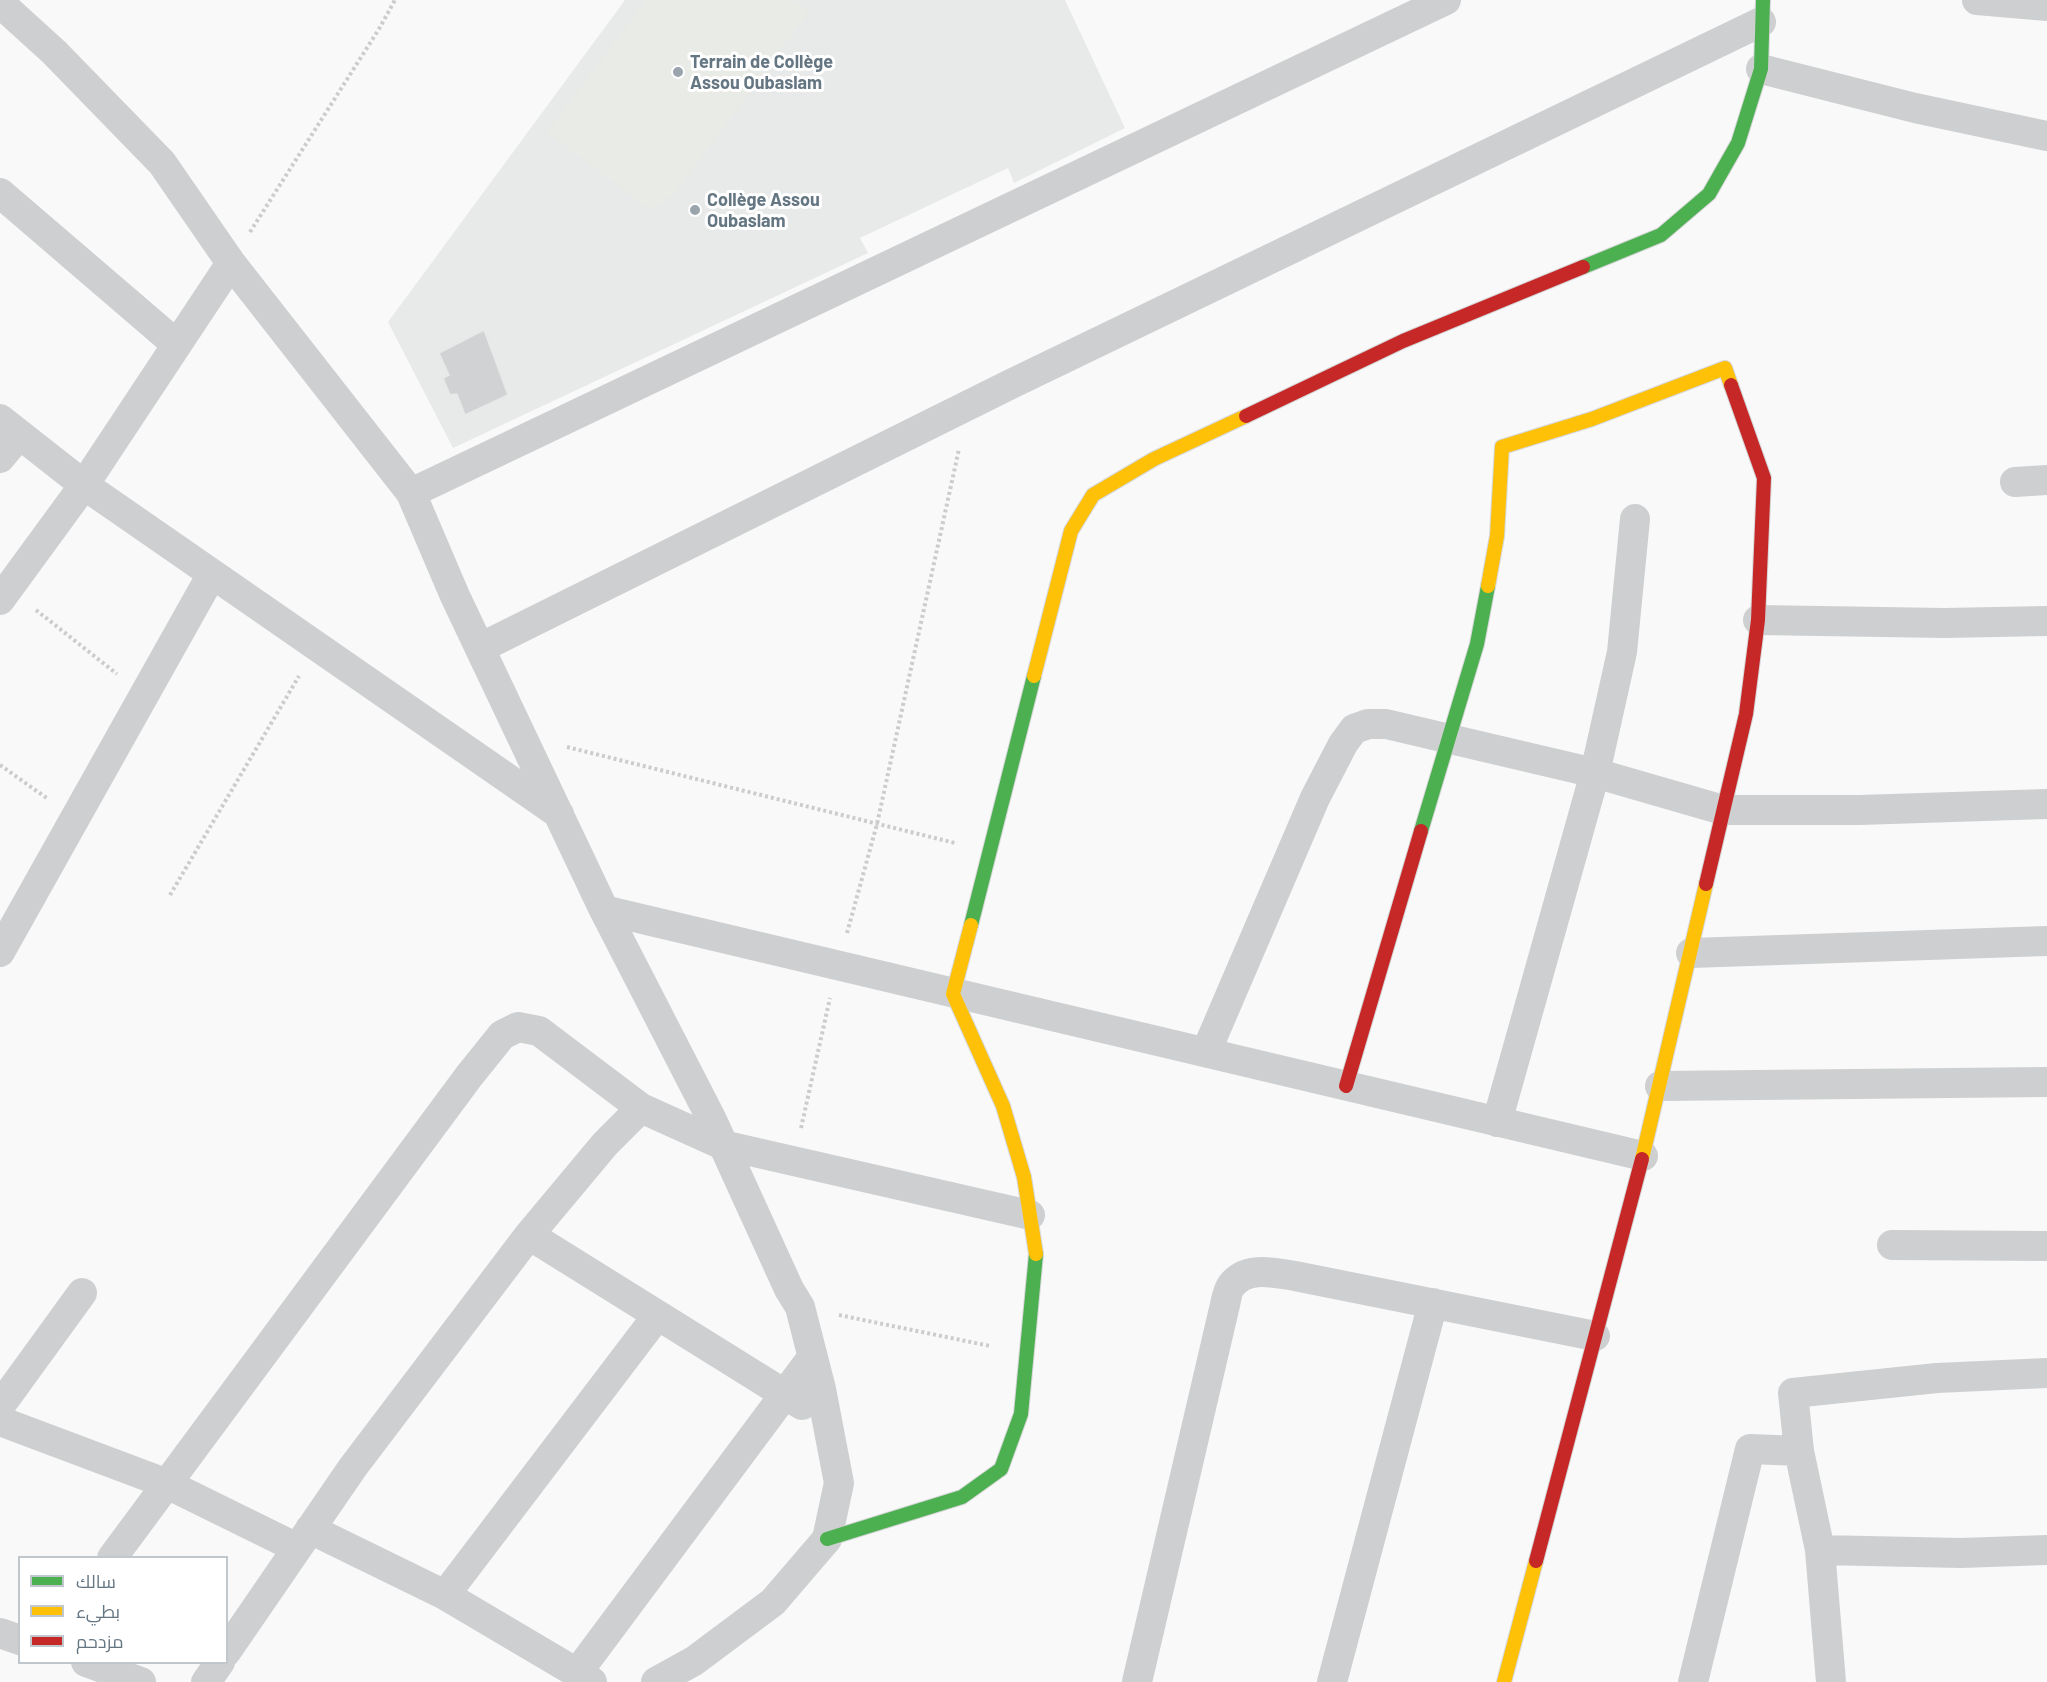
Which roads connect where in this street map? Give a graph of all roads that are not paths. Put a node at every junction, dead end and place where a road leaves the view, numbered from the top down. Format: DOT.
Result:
graph roads {
  1 [pos="1446,0"];
  2 [pos="1977,0"];
  3 [pos="0,3"];
  4 [pos="2047,6"];
  5 [pos="1762,11"];
  6 [pos="1761,69"];
  7 [pos="2047,136"];
  8 [pos="0,193"];
  9 [pos="231,263"];
  10 [pos="176,344"];
  11 [pos="9,427"];
  12 [pos="0,458"];
  13 [pos="2047,480"];
  14 [pos="2015,482"];
  15 [pos="84,485"];
  16 [pos="411,493"];
  17 [pos="1635,519"];
  18 [pos="212,574"];
  19 [pos="4,594"];
  20 [pos="1758,620"];
  21 [pos="2047,621"];
  22 [pos="480,648"];
  23 [pos="1449,740"];
  24 [pos="1595,773"];
  25 [pos="2047,804"];
  26 [pos="1723,810"];
  27 [pos="559,814"];
  28 [pos="604,910"];
  29 [pos="2047,941"];
  30 [pos="0,952"];
  31 [pos="1691,952"];
  32 [pos="953,994"];
  33 [pos="1206,1052"];
  34 [pos="2047,1083"];
  35 [pos="1346,1086"];
  36 [pos="1660,1086"];
  37 [pos="641,1108"];
  38 [pos="1497,1122"];
  39 [pos="723,1145"];
  40 [pos="1643,1156"];
  41 [pos="1030,1215"];
  42 [pos="530,1235"];
  43 [pos="1892,1245"];
  44 [pos="2047,1246"];
  45 [pos="82,1293"];
  46 [pos="1433,1303"];
  47 [pos="657,1316"];
  48 [pos="1596,1336"];
  49 [pos="812,1359"];
  50 [pos="2047,1373"];
  51 [pos="784,1394"];
  52 [pos="0,1406"];
  53 [pos="0,1420"];
  54 [pos="827,1420"];
  55 [pos="1799,1451"];
  56 [pos="165,1483"];
  57 [pos="304,1539"];
  58 [pos="827,1539"];
  59 [pos="1820,1550"];
  60 [pos="2047,1550"];
  61 [pos="113,1556"];
  62 [pos="445,1595"];
  63 [pos="0,1633"];
  64 [pos="18,1639"];
  65 [pos="228,1649"];
  66 [pos="68,1664"];
  67 [pos="92,1664"];
  68 [pos="218,1664"];
  69 [pos="585,1677"];
  70 [pos="91,1682"];
  71 [pos="141,1682"];
  72 [pos="206,1682"];
  73 [pos="656,1682"];
  74 [pos="1137,1682"];
  75 [pos="1332,1682"];
  76 [pos="1504,1682"];
  77 [pos="1693,1682"];
  78 [pos="1831,1682"];
  1 -- 16 [label="street"];
  2 -- 4 [label="street"];
  3 -- 9 [label="street"];
  5 -- 6 [label="street"];
  5 -- 22 [label="street"];
  6 -- 7 [label="street"];
  6 -- 32 [label="street"];
  8 -- 10 [label="street"];
  9 -- 10 [label="street"];
  9 -- 16 [label="street"];
  10 -- 15 [label="street"];
  11 -- 12 [label="street"];
  11 -- 15 [label="street"];
  13 -- 14 [label="street"];
  15 -- 18 [label="street"];
  15 -- 19 [label="street"];
  16 -- 22 [label="street"];
  17 -- 24 [label="street"];
  18 -- 27 [label="street"];
  18 -- 30 [label="street"];
  20 -- 21 [label="street"];
  20 -- 23 [label="street"];
  20 -- 26 [label="street"];
  22 -- 27 [label="street"];
  23 -- 24 [label="street"];
  23 -- 33 [label="street"];
  23 -- 35 [label="street"];
  24 -- 26 [label="street"];
  24 -- 38 [label="street"];
  25 -- 26 [label="street"];
  26 -- 31 [label="street"];
  27 -- 28 [label="street"];
  28 -- 32 [label="street"];
  28 -- 39 [label="street"];
  29 -- 31 [label="street"];
  31 -- 36 [label="street"];
  32 -- 33 [label="street"];
  32 -- 41 [label="street"];
  33 -- 35 [label="street"];
  34 -- 36 [label="street"];
  35 -- 38 [label="street"];
  36 -- 40 [label="street"];
  37 -- 39 [label="street"];
  37 -- 42 [label="street"];
  37 -- 56 [label="street"];
  38 -- 40 [label="street"];
  39 -- 41 [label="street"];
  39 -- 49 [label="street"];
  40 -- 48 [label="street"];
  41 -- 58 [label="street"];
  42 -- 47 [label="street"];
  42 -- 57 [label="street"];
  43 -- 44 [label="street"];
  45 -- 52 [label="street"];
  46 -- 48 [label="street"];
  46 -- 74 [label="street"];
  46 -- 75 [label="street"];
  47 -- 51 [label="street"];
  47 -- 62 [label="street"];
  48 -- 76 [label="street"];
  49 -- 51 [label="street"];
  49 -- 54 [label="street"];
  50 -- 55 [label="street"];
  51 -- 54 [label="street"];
  51 -- 69 [label="street"];
  53 -- 56 [label="street"];
  54 -- 58 [label="street"];
  55 -- 59 [label="street"];
  55 -- 77 [label="street"];
  56 -- 57 [label="street"];
  56 -- 61 [label="street"];
  57 -- 62 [label="street"];
  57 -- 65 [label="street"];
  58 -- 73 [label="street"];
  59 -- 60 [label="street"];
  59 -- 78 [label="street"];
  62 -- 69 [label="street"];
  63 -- 64 [label="street"];
  66 -- 70 [label="street"];
  67 -- 71 [label="street"];
  68 -- 72 [label="street"];
}
